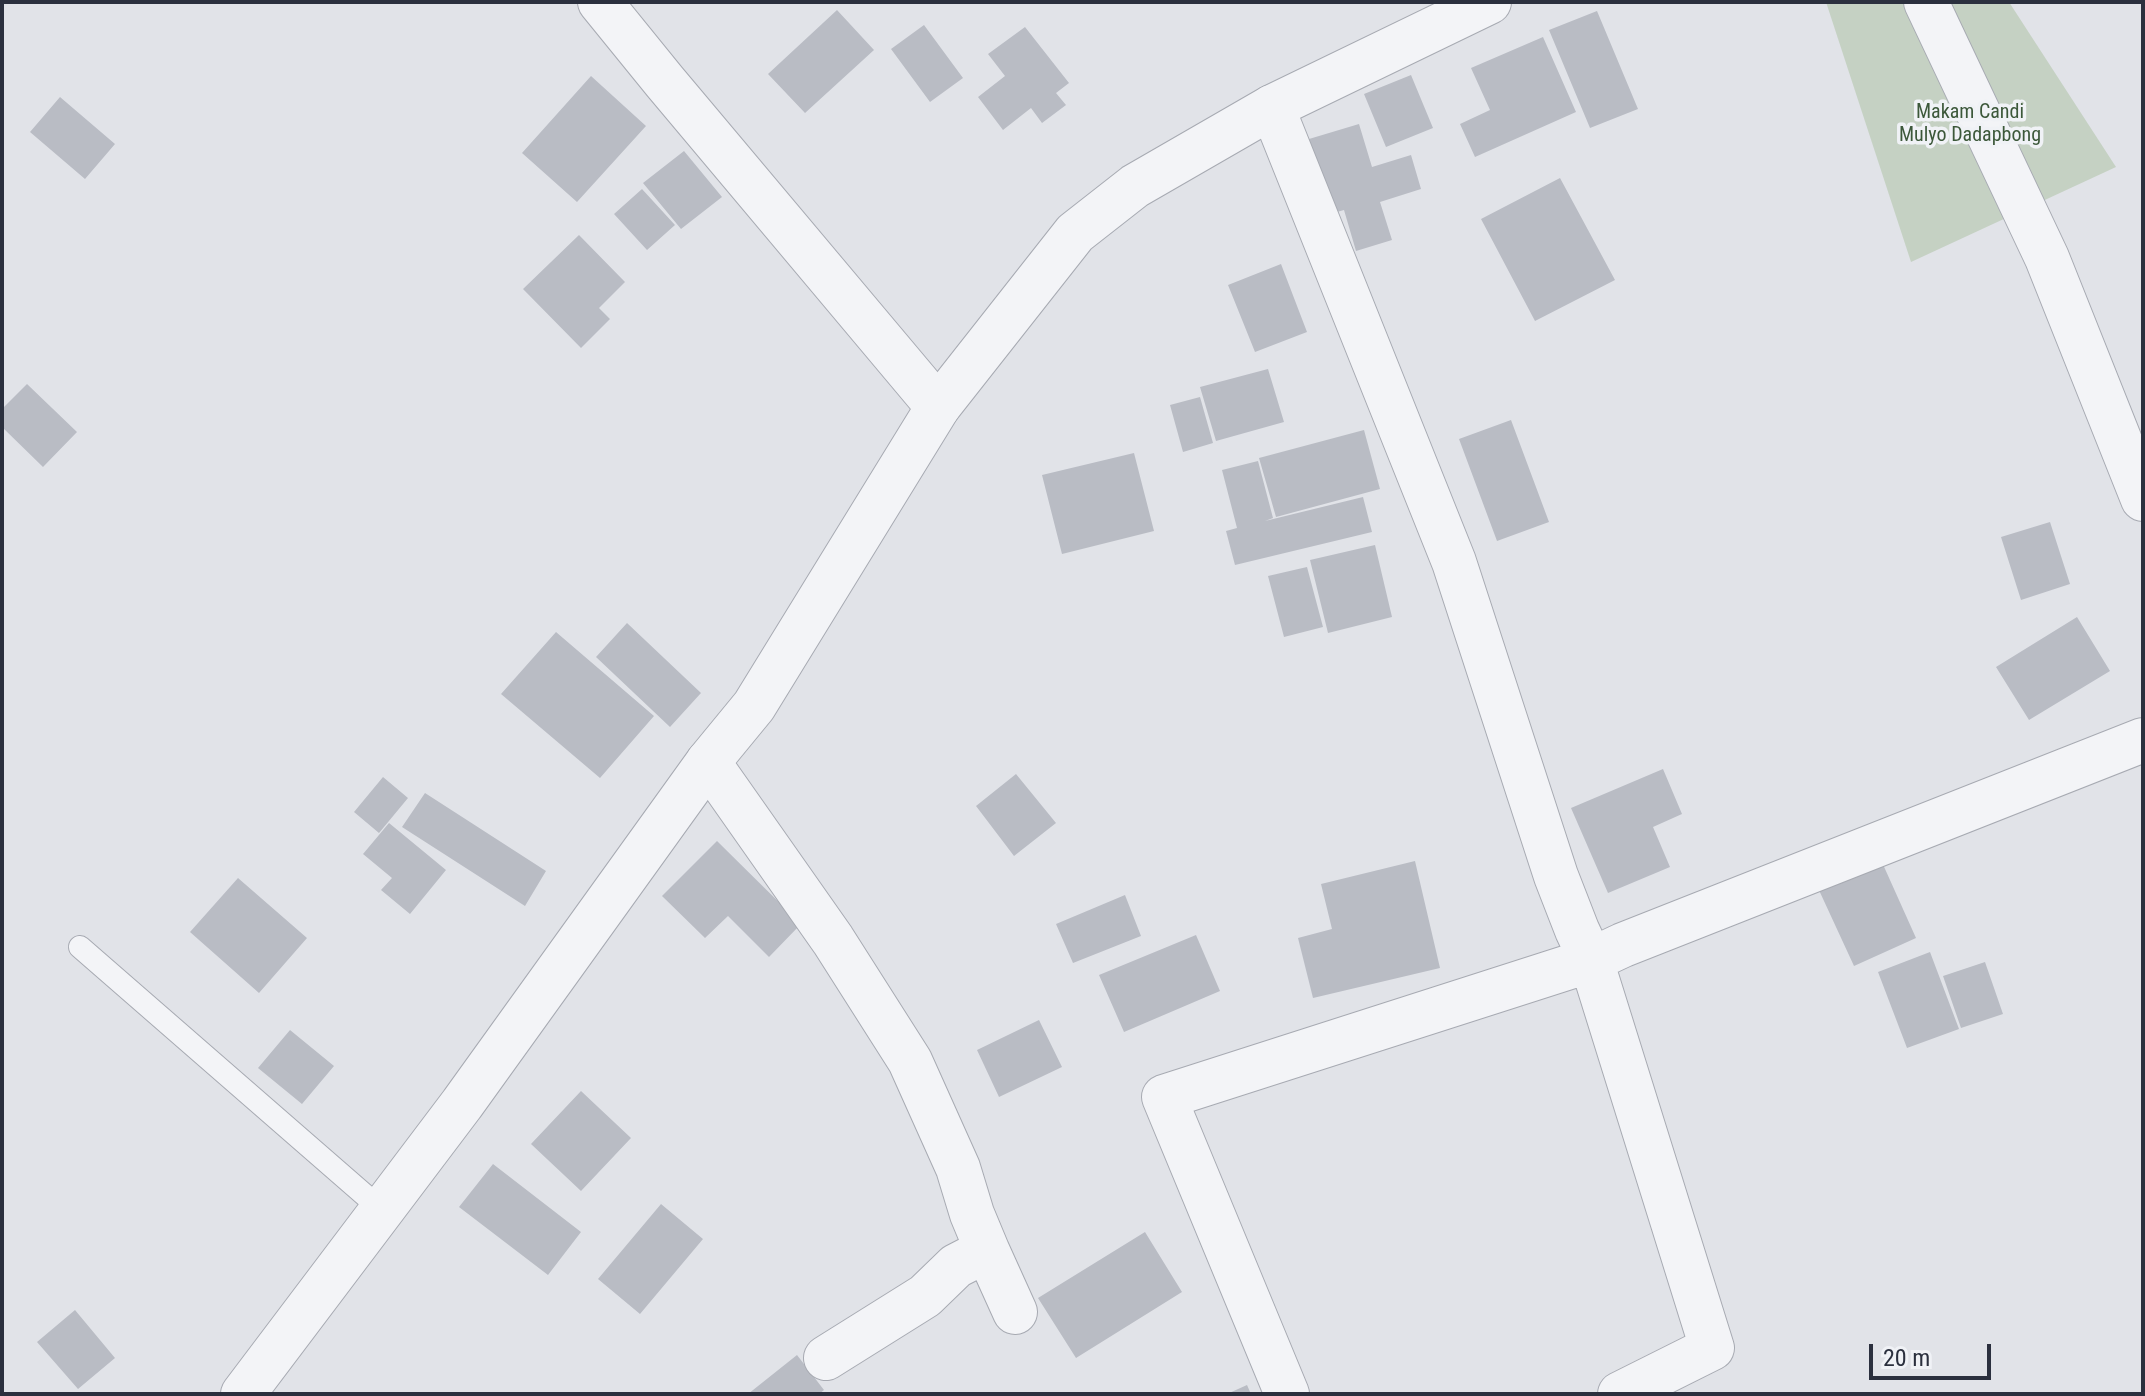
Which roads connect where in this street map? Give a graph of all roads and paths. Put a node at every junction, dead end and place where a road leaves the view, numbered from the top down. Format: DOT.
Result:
graph roads {
  1 [pos="600,2"];
  2 [pos="1489,2"];
  3 [pos="1926,2"];
  4 [pos="1272,107"];
  5 [pos="938,407"];
  6 [pos="2143,499"];
  7 [pos="2143,740"];
  8 [pos="708,762"];
  9 [pos="80,947"];
  10 [pos="1591,960"];
  11 [pos="382,1210"];
  12 [pos="987,1250"];
  13 [pos="1015,1312"];
  14 [pos="826,1358"];
  15 [pos="243,1394"];
  16 [pos="1287,1394"];
  17 [pos="1620,1394"];
  1 -- 5 [label="street"];
  2 -- 4 [label="street"];
  3 -- 6 [label="street"];
  4 -- 5 [label="street"];
  4 -- 10 [label="street"];
  5 -- 8 [label="street"];
  7 -- 10 [label="street"];
  8 -- 11 [label="street"];
  8 -- 12 [label="street"];
  9 -- 11 [label="lane"];
  10 -- 16 [label="street"];
  10 -- 17 [label="street"];
  11 -- 15 [label="street"];
  12 -- 13 [label="street"];
  12 -- 14 [label="street"];
}
